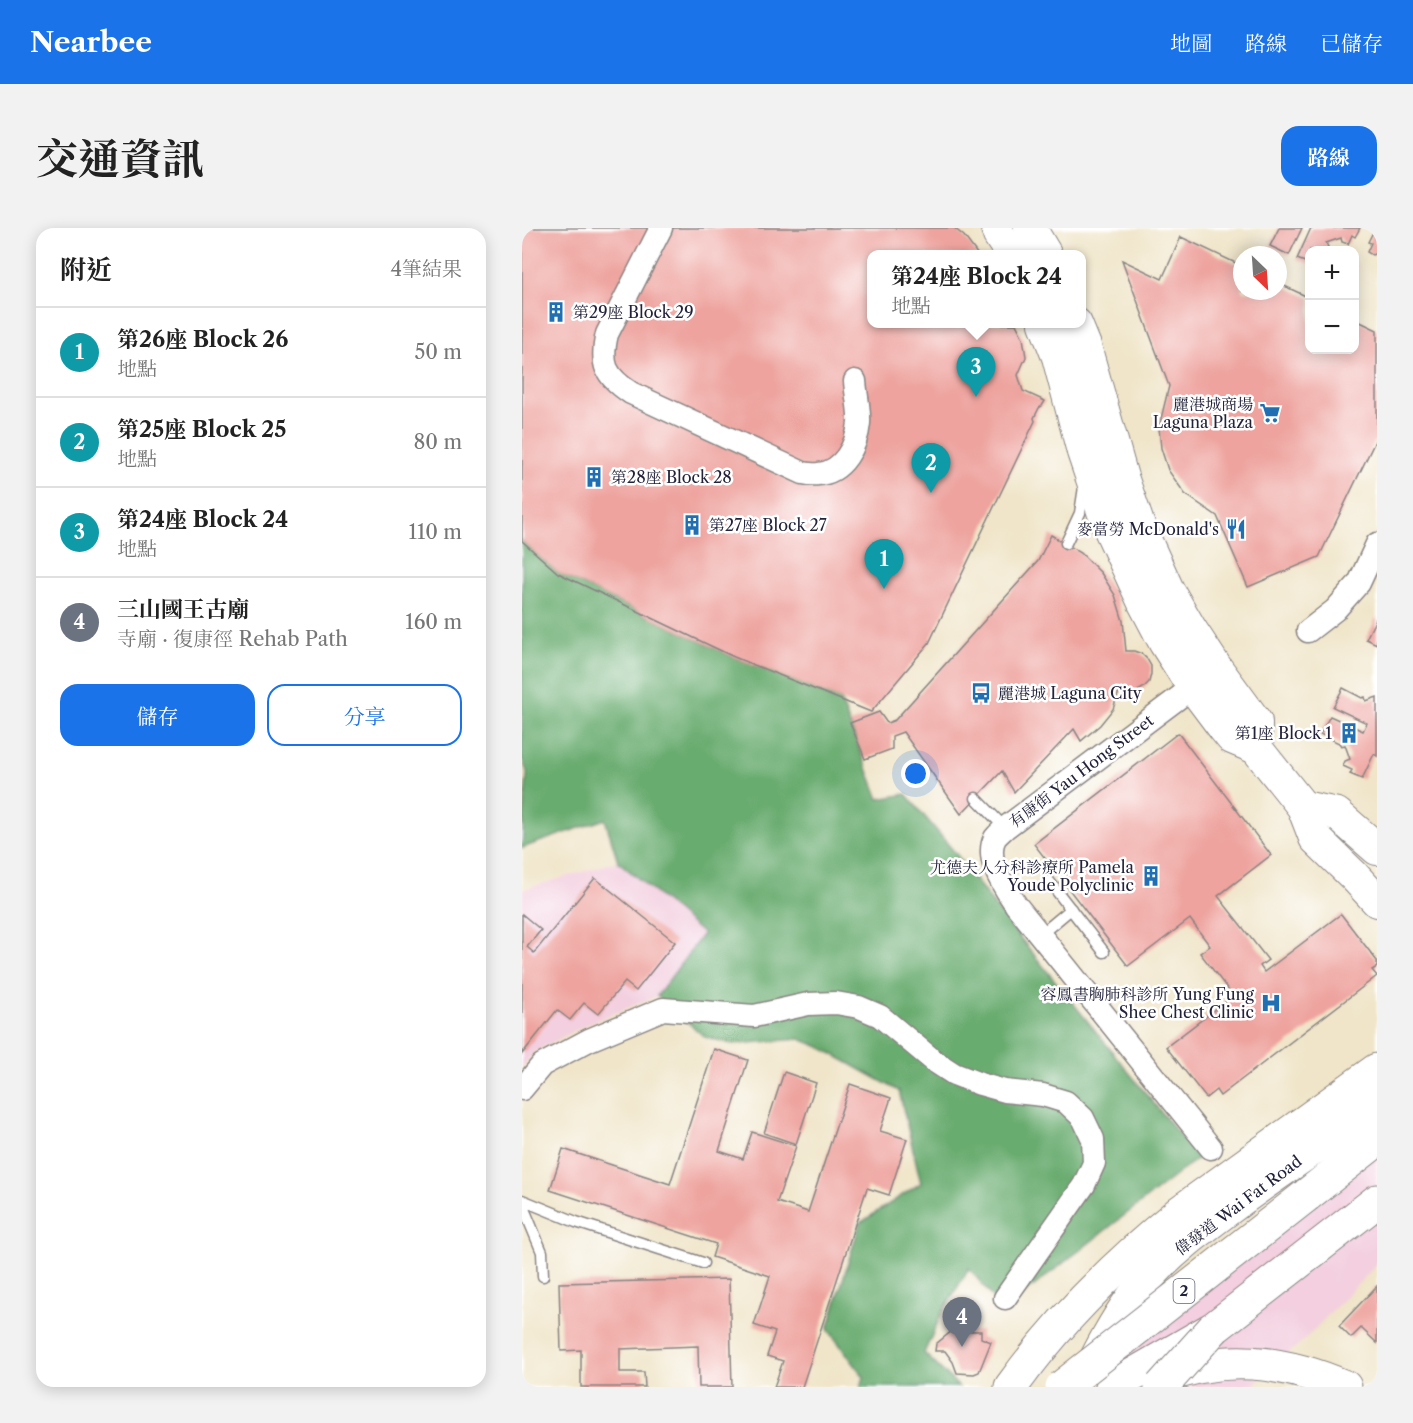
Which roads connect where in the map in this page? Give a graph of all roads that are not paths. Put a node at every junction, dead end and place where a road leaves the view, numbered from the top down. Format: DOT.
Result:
graph roads {
  1 [pos="660,228"];
  2 [pos="997,228"];
  3 [pos="1030,228"];
  4 [pos="1009,250"];
  5 [pos="1043,250"];
  6 [pos="1047,328"];
  7 [pos="1078,328"];
  8 [pos="855,381"];
  9 [pos="1083,452"];
  10 [pos="1066,543"];
  11 [pos="1377,544"];
  12 [pos="1308,631"];
  13 [pos="1205,678"];
  14 [pos="976,798"];
  15 [pos="1304,807"];
  16 [pos="1005,828"];
  17 [pos="1377,849"];
  18 [pos="1049,881"];
  19 [pos="1377,901"];
  20 [pos="1071,909"];
  21 [pos="1040,935"];
  22 [pos="1104,952"];
  23 [pos="1377,1070"];
  24 [pos="522,1089"];
  25 [pos="1377,1106"];
  26 [pos="1377,1140"];
  27 [pos="1211,1148"];
  28 [pos="1377,1201"];
  29 [pos="522,1202"];
  30 [pos="703,1263"];
  31 [pos="543,1276"];
  32 [pos="1005,1298"];
  33 [pos="1214,1328"];
  34 [pos="1011,1387"];
  35 [pos="1062,1387"];
  36 [pos="1082,1387"];
  37 [pos="1113,1387"];
  38 [pos="1141,1387"];
  39 [pos="1161,1387"];
  40 [pos="1344,1387"];
  1 -- 8 [label="street"];
  2 -- 4 [label="street"];
  3 -- 5 [label="street"];
  6 -- 9 [label="street"];
  7 -- 13 [label="street"];
  9 -- 10 [label="lane"];
  9 -- 13 [label="street"];
  11 -- 12 [label="street"];
  13 -- 15 [label="street"];
  13 -- 16 [label="street, 有康街 Yau Hong Street"];
  14 -- 16 [label="lane"];
  15 -- 17 [label="street"];
  15 -- 19 [label="street"];
  16 -- 21 [label="street, 有康街 Yau Hong Street"];
  18 -- 20 [label="lane"];
  20 -- 21 [label="lane"];
  20 -- 22 [label="lane"];
  21 -- 27 [label="street, 有康街 Yau Hong Street"];
  23 -- 34 [label="highway"];
  24 -- 32 [label="street"];
  25 -- 36 [label="street, 偉發道 Wai Fat Road"];
  26 -- 35 [label="highway, 2, bridge"];
  28 -- 33 [label="highway"];
  29 -- 30 [label="lane"];
  29 -- 31 [label="lane"];
  33 -- 37 [label="highway"];
  33 -- 39 [label="highway, bridge"];
  38 -- 40 [label="highway, bridge"];
}
